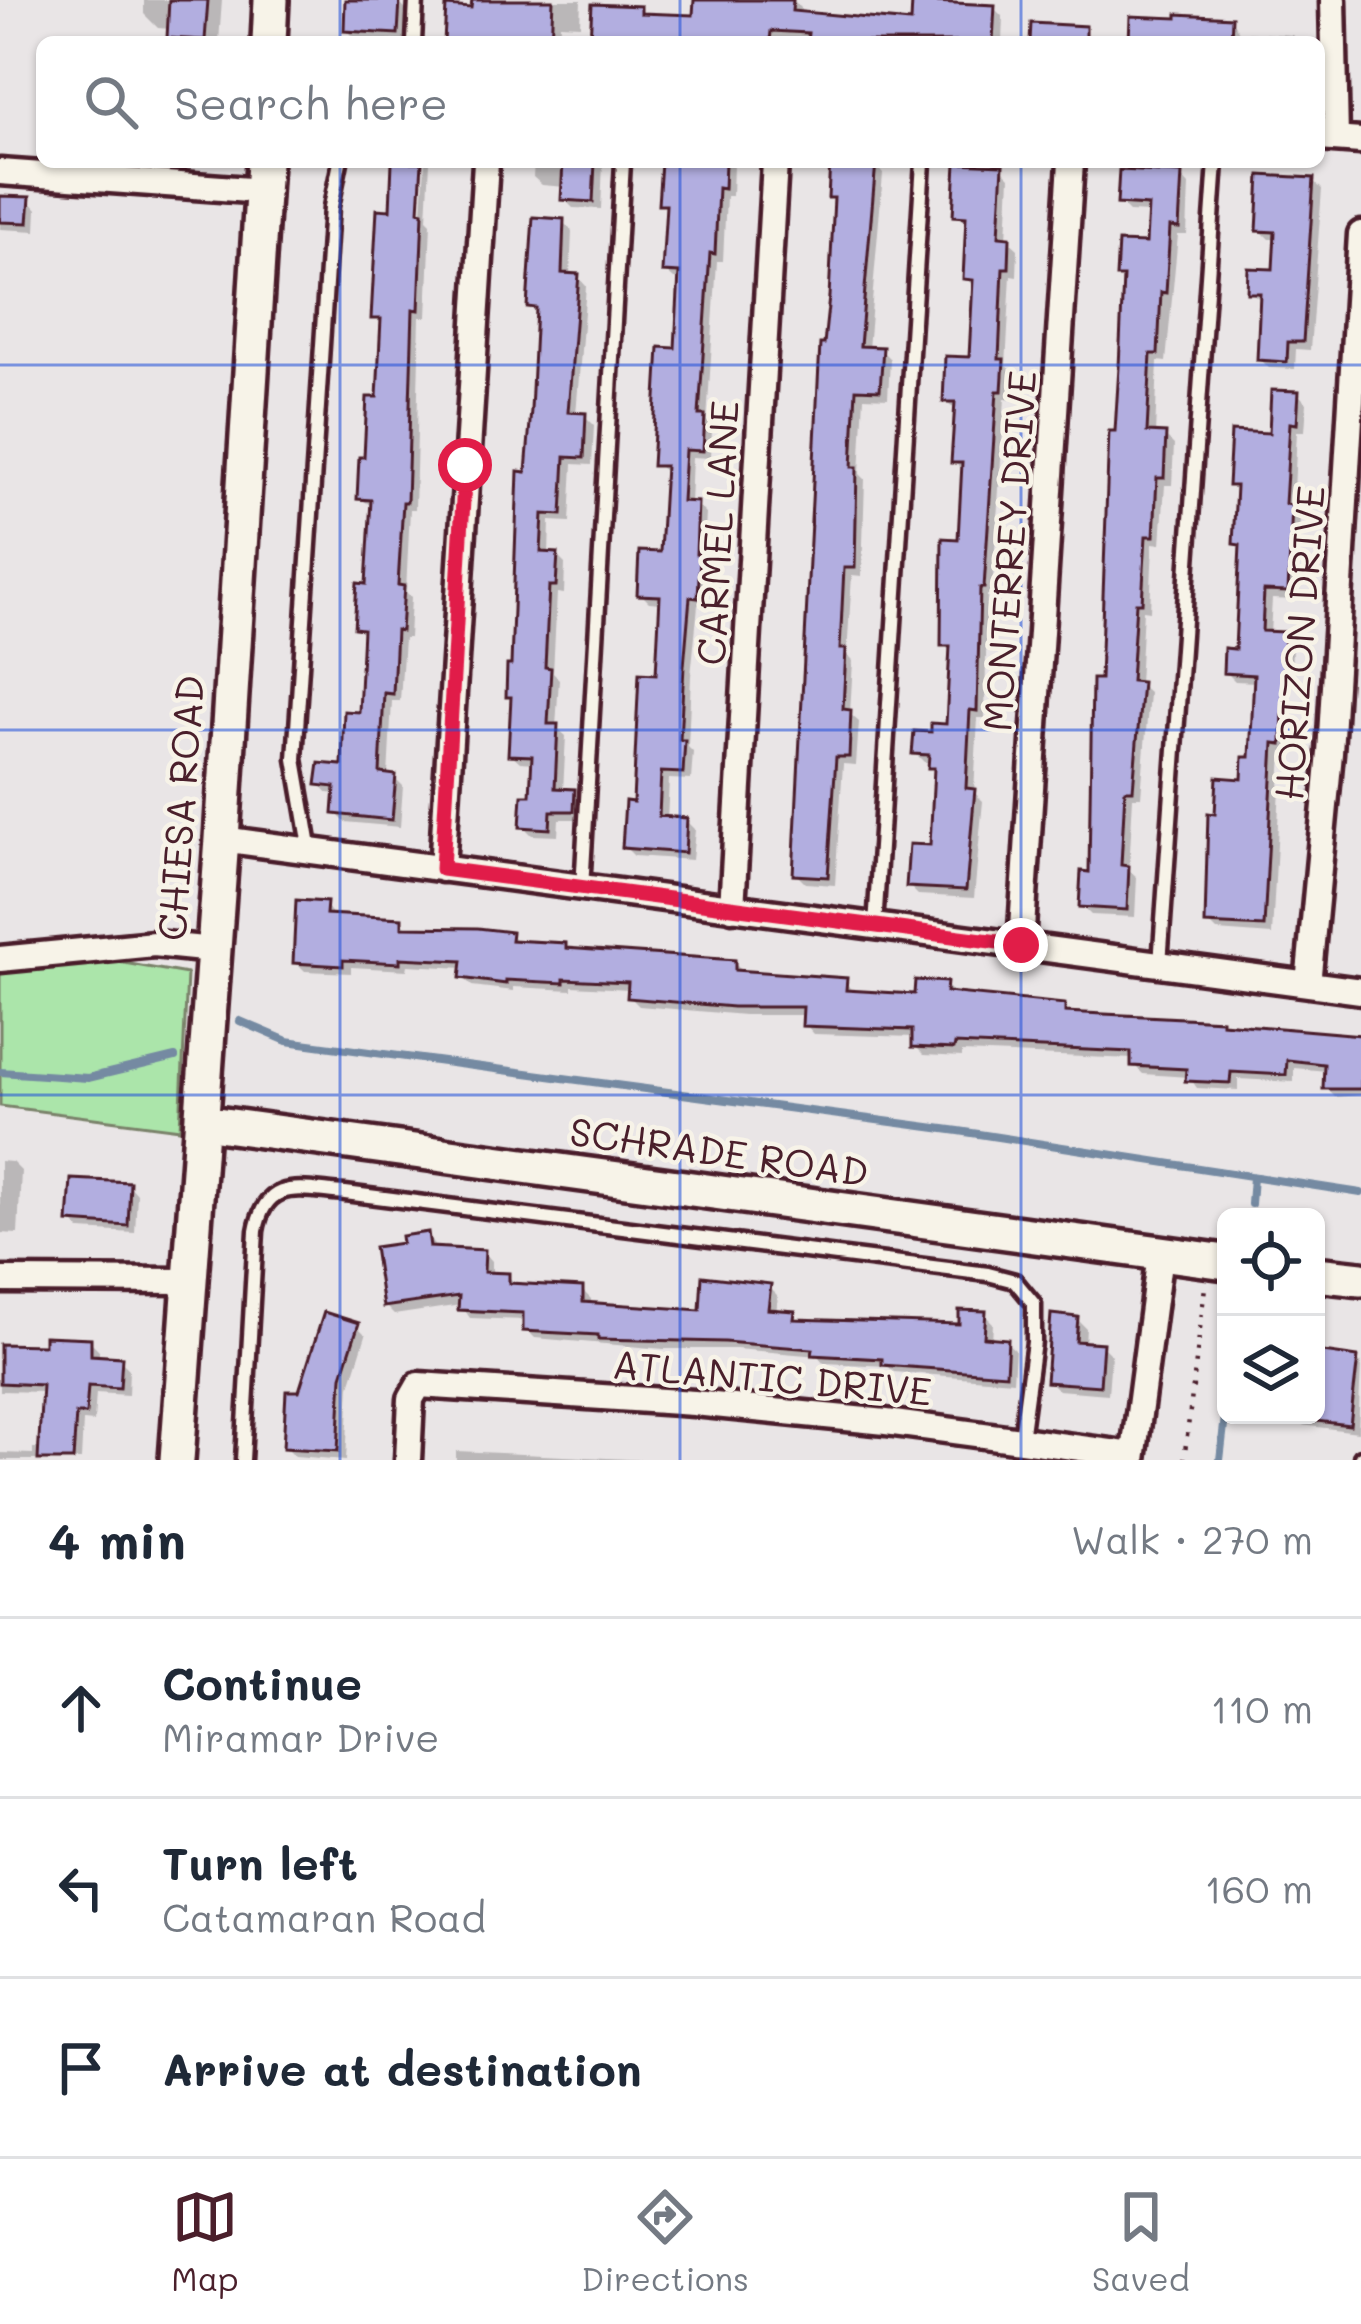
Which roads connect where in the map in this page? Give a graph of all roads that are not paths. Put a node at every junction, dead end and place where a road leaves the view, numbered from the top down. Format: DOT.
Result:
graph roads {
  1 [pos="272,0"];
  2 [pos="416,0"];
  3 [pos="1333,0"];
  4 [pos="269,36"];
  5 [pos="414,36"];
  6 [pos="1339,140"];
  7 [pos="339,168"];
  8 [pos="487,168"];
  9 [pos="623,168"];
  10 [pos="775,168"];
  11 [pos="922,168"];
  12 [pos="1072,168"];
  13 [pos="1216,168"];
  14 [pos="0,172"];
  15 [pos="263,177"];
  16 [pos="1361,234"];
  17 [pos="222,839"];
  18 [pos="310,852"];
  19 [pos="442,869"];
  20 [pos="582,889"];
  21 [pos="732,908"];
  22 [pos="875,927"];
  23 [pos="1021,945"];
  24 [pos="213,950"];
  25 [pos="0,959"];
  26 [pos="1160,964"];
  27 [pos="1308,984"];
  28 [pos="1361,991"];
  29 [pos="202,1122"];
  30 [pos="1160,1253"];
  31 [pos="1217,1261"];
  32 [pos="1325,1275"];
  33 [pos="0,1280"];
  34 [pos="1361,1280"];
  35 [pos="190,1281"];
  36 [pos="1021,1440"];
  37 [pos="1133,1458"];
  38 [pos="177,1460"];
  39 [pos="243,1460"];
  40 [pos="408,1460"];
  1 -- 4 [label="main road"];
  2 -- 5 [label="lane"];
  3 -- 6 [label="street"];
  7 -- 18 [label="lane"];
  8 -- 19 [label="street"];
  9 -- 20 [label="lane"];
  10 -- 21 [label="street, CARMEL LANE"];
  11 -- 22 [label="lane"];
  12 -- 23 [label="street, MONTERREY DRIVE"];
  13 -- 26 [label="lane"];
  14 -- 15 [label="street"];
  15 -- 17 [label="main road, CHIESA ROAD"];
  16 -- 27 [label="street, HORIZON DRIVE"];
  17 -- 18 [label="street"];
  17 -- 24 [label="main road, CHIESA ROAD"];
  18 -- 19 [label="street"];
  19 -- 20 [label="street"];
  20 -- 21 [label="street"];
  21 -- 22 [label="street"];
  22 -- 23 [label="street"];
  23 -- 26 [label="street"];
  24 -- 25 [label="street"];
  24 -- 29 [label="main road, CHIESA ROAD"];
  26 -- 27 [label="street"];
  27 -- 28 [label="street"];
  29 -- 30 [label="main road, SCHRADE ROAD"];
  29 -- 35 [label="main road, CHIESA ROAD"];
  30 -- 31 [label="main road, SCHRADE ROAD"];
  30 -- 37 [label="street"];
  32 -- 34 [label="main road"];
  33 -- 35 [label="street"];
  35 -- 38 [label="main road, CHIESA ROAD"];
  36 -- 37 [label="street, ATLANTIC DRIVE"];
  36 -- 39 [label="lane"];
  36 -- 40 [label="street, ATLANTIC DRIVE"];
}
